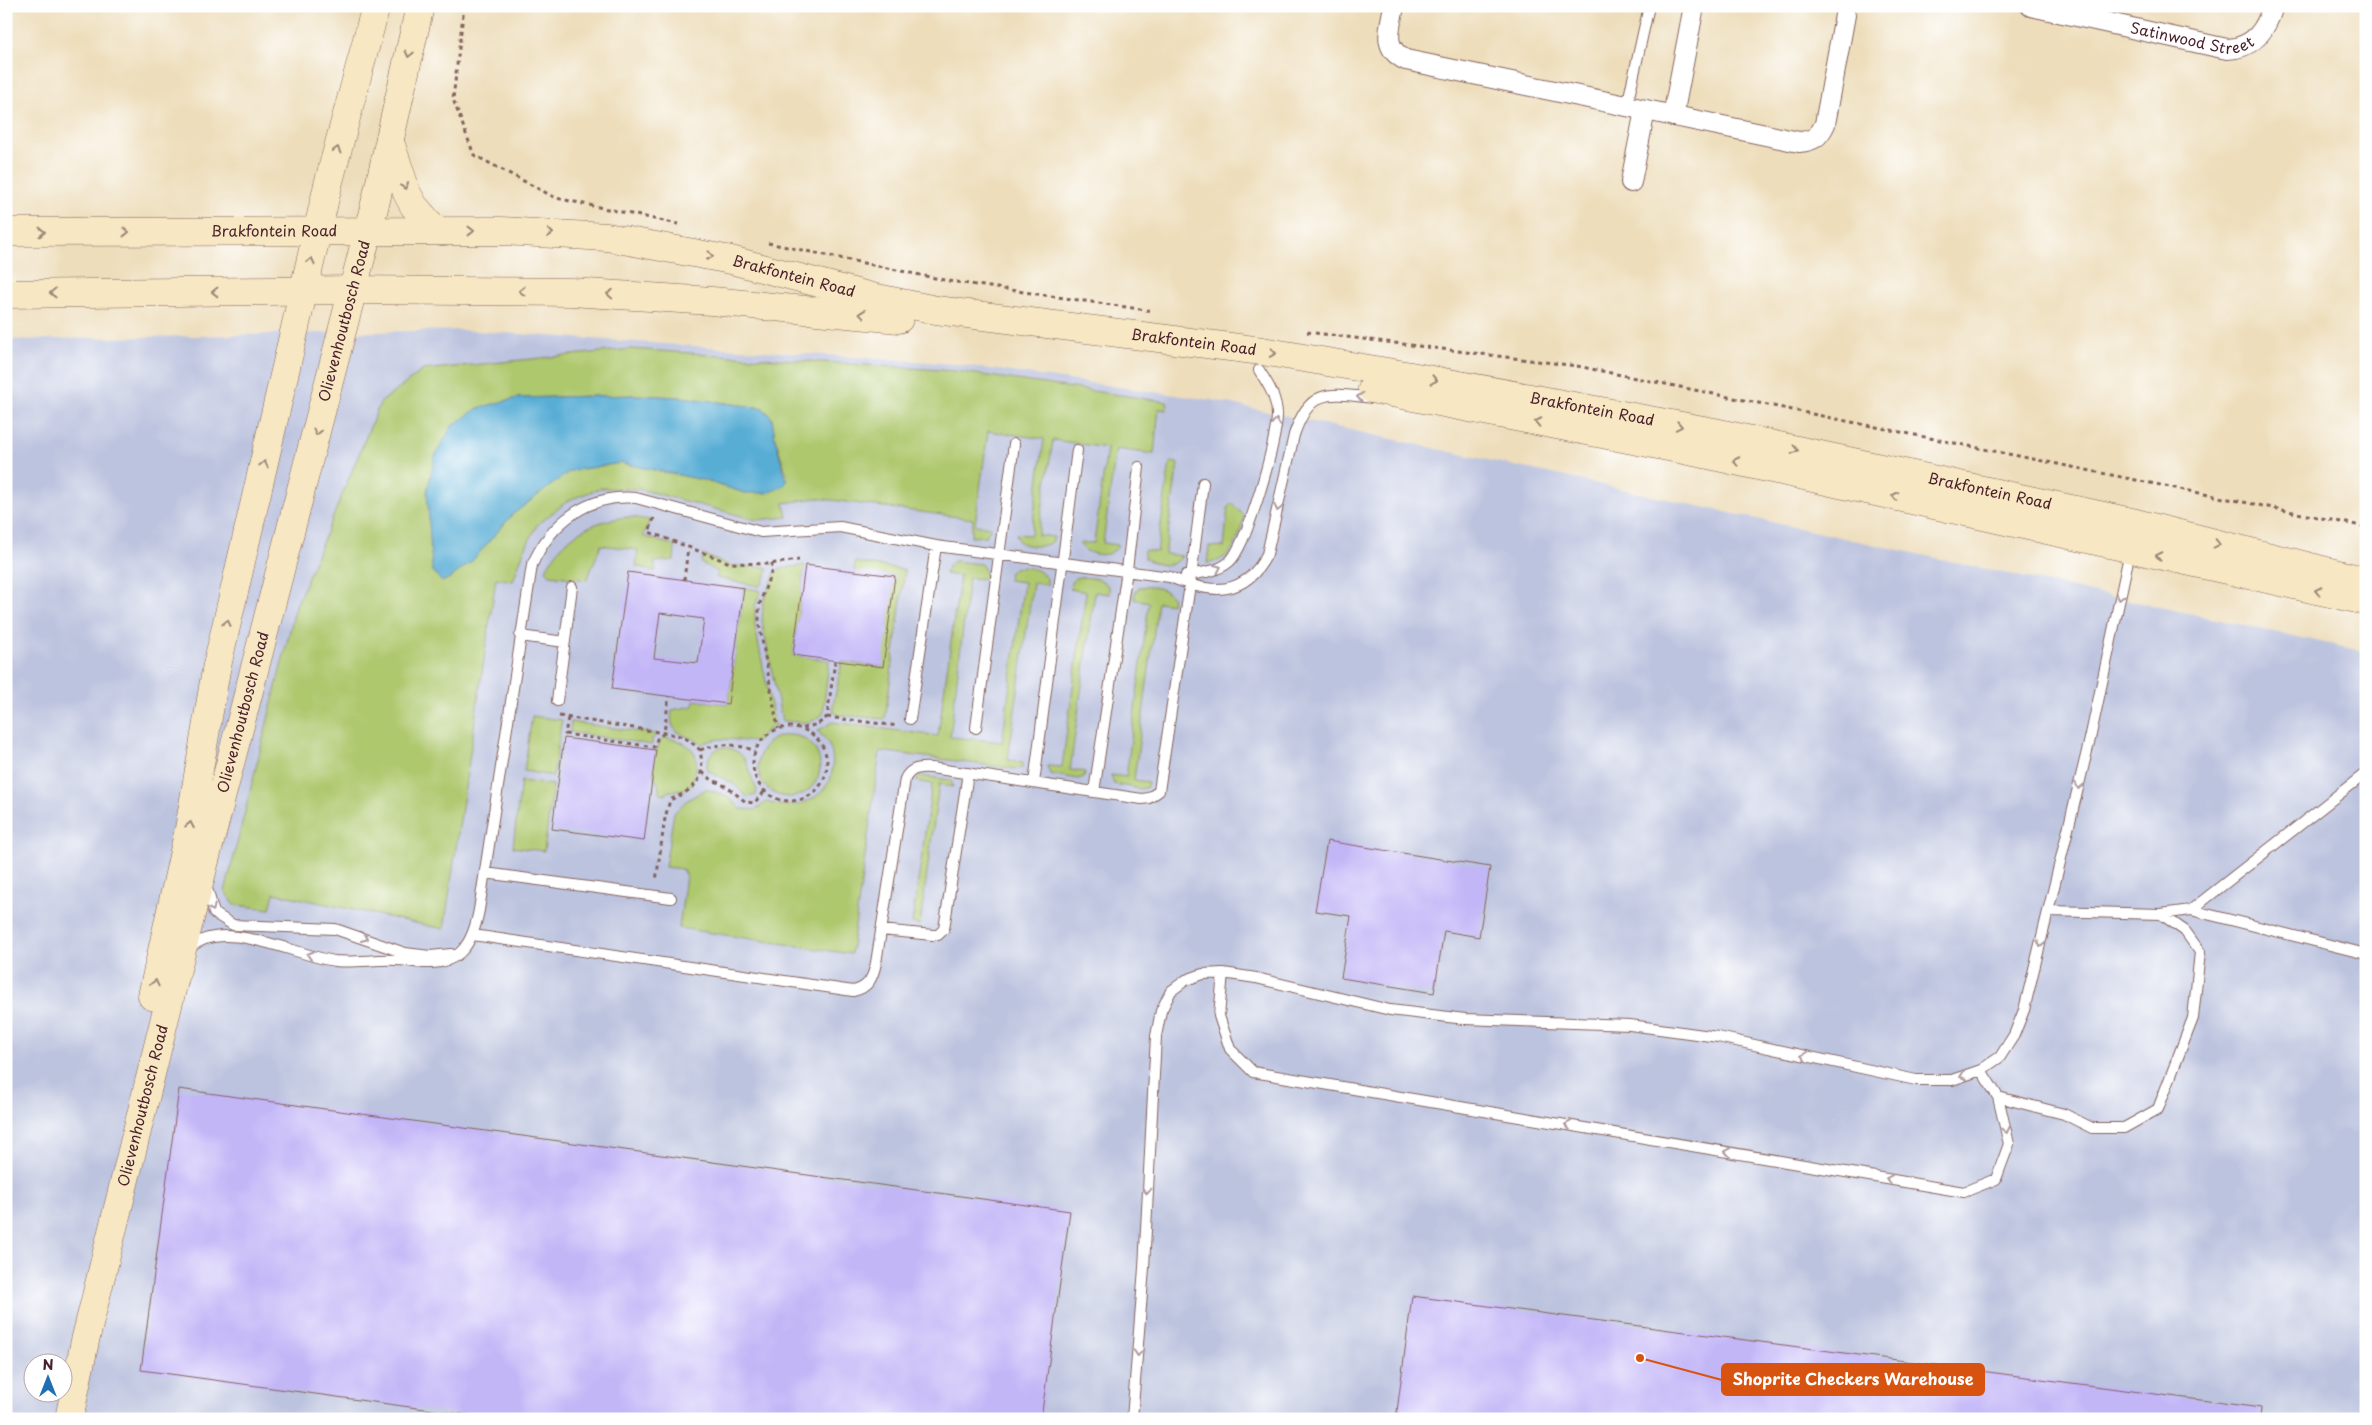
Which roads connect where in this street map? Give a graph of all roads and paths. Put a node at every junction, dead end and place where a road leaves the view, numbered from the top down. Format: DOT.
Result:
graph roads {
  1 [pos="376,6"];
  2 [pos="420,6"];
  3 [pos="464,6"];
  4 [pos="1394,6"];
  5 [pos="1649,6"];
  6 [pos="1694,6"];
  7 [pos="2031,6"];
  8 [pos="2273,6"];
  9 [pos="1845,15"];
  10 [pos="1636,108"];
  11 [pos="1673,116"];
  12 [pos="390,140"];
  13 [pos="1631,182"];
  14 [pos="680,224"];
  15 [pos="368,230"];
  16 [pos="435,230"];
  17 [pos="318,231"];
  18 [pos="6,232"];
  19 [pos="767,242"];
  20 [pos="353,290"];
  21 [pos="304,291"];
  22 [pos="6,294"];
  23 [pos="1160,312"];
  24 [pos="1305,332"];
  25 [pos="1259,370"];
  26 [pos="1408,395"];
  27 [pos="1014,444"];
  28 [pos="1077,450"];
  29 [pos="1139,467"];
  30 [pos="1916,476"];
  31 [pos="1203,484"];
  32 [pos="648,516"];
  33 [pos="2366,527"];
  34 [pos="936,546"];
  35 [pos="688,548"];
  36 [pos="2130,550"];
  37 [pos="998,554"];
  38 [pos="799,560"];
  39 [pos="1062,562"];
  40 [pos="772,564"];
  41 [pos="1126,570"];
  42 [pos="1191,574"];
  43 [pos="1170,577"];
  44 [pos="684,580"];
  45 [pos="2366,581"];
  46 [pos="1190,585"];
  47 [pos="572,587"];
  48 [pos="2366,601"];
  49 [pos="520,636"];
  50 [pos="565,642"];
  51 [pos="835,661"];
  52 [pos="668,696"];
  53 [pos="557,701"];
  54 [pos="827,716"];
  55 [pos="568,718"];
  56 [pos="910,719"];
  57 [pos="976,728"];
  58 [pos="778,729"];
  59 [pos="803,729"];
  60 [pos="664,733"];
  61 [pos="700,750"];
  62 [pos="755,751"];
  63 [pos="702,772"];
  64 [pos="968,773"];
  65 [pos="2366,773"];
  66 [pos="1034,783"];
  67 [pos="765,791"];
  68 [pos="1094,792"];
  69 [pos="206,860"];
  70 [pos="485,873"];
  71 [pos="654,896"];
  72 [pos="671,898"];
  73 [pos="2191,910"];
  74 [pos="2049,911"];
  75 [pos="2161,914"];
  76 [pos="882,930"];
  77 [pos="473,935"];
  78 [pos="460,953"];
  79 [pos="2366,954"];
  80 [pos="179,961"];
  81 [pos="1222,973"];
  82 [pos="1980,1070"];
  83 [pos="1998,1098"];
  84 [pos="69,1352"];
  85 [pos="55,1402"];
  86 [pos="50,1419"];
  87 [pos="69,1419"];
  88 [pos="1132,1419"];
  17 -- 1 [label="street, Olievenhoutbosch Road, one-way"];
  2 -- 12 [label="street, Olievenhoutbosch Road, one-way"];
  3 -- 14 [label="path"];
  4 -- 10 [label="street"];
  5 -- 10 [label="lane"];
  6 -- 11 [label="street"];
  7 -- 8 [label="street, Satinwood Street"];
  9 -- 11 [label="street"];
  10 -- 11 [label="street"];
  10 -- 13 [label="street"];
  12 -- 15 [label="street, Olievenhoutbosch Road"];
  12 -- 16 [label="street, one-way"];
  15 -- 16 [label="street, Brakfontein Road"];
  15 -- 17 [label="street, Brakfontein Road"];
  15 -- 20 [label="street, Olievenhoutbosch Road"];
  16 -- 30 [label="street, Brakfontein Road, one-way"];
  18 -- 17 [label="street, Brakfontein Road, one-way"];
  21 -- 17 [label="street, Olievenhoutbosch Road, one-way"];
  19 -- 23 [label="path"];
  20 -- 21 [label="street, Brakfontein Road"];
  25 -- 20 [label="street, Brakfontein Road, one-way"];
  20 -- 69 [label="street, Olievenhoutbosch Road, one-way"];
  21 -- 22 [label="street, Brakfontein Road, one-way"];
  84 -- 21 [label="street, Olievenhoutbosch Road, one-way"];
  24 -- 33 [label="path"];
  25 -- 26 [label="street, Brakfontein Road"];
  42 -- 25 [label="lane, one-way"];
  36 -- 26 [label="street, Brakfontein Road, one-way"];
  26 -- 46 [label="lane, one-way"];
  27 -- 37 [label="lane"];
  28 -- 39 [label="lane"];
  29 -- 41 [label="lane"];
  30 -- 36 [label="street"];
  30 -- 45 [label="street, Brakfontein Road, one-way"];
  31 -- 42 [label="lane"];
  32 -- 35 [label="path"];
  34 -- 37 [label="lane"];
  34 -- 49 [label="lane"];
  34 -- 56 [label="lane"];
  35 -- 40 [label="path"];
  35 -- 44 [label="path"];
  48 -- 36 [label="street, Brakfontein Road, one-way"];
  36 -- 74 [label="lane, one-way"];
  37 -- 39 [label="lane"];
  37 -- 57 [label="lane"];
  38 -- 40 [label="path"];
  39 -- 41 [label="lane"];
  39 -- 66 [label="lane"];
  40 -- 58 [label="path"];
  41 -- 43 [label="lane"];
  41 -- 68 [label="lane"];
  42 -- 43 [label="lane"];
  42 -- 46 [label="lane"];
  43 -- 46 [label="lane"];
  46 -- 68 [label="lane"];
  47 -- 50 [label="lane"];
  49 -- 50 [label="lane"];
  49 -- 70 [label="lane"];
  50 -- 53 [label="lane"];
  51 -- 54 [label="path"];
  52 -- 60 [label="path"];
  53 -- 55 [label="path"];
  54 -- 56 [label="path"];
  54 -- 59 [label="path"];
  55 -- 60 [label="path"];
  55 -- 60 [label="path"];
  58 -- 59 [label="path"];
  58 -- 62 [label="path"];
  59 -- 67 [label="path"];
  60 -- 61 [label="path"];
  61 -- 62 [label="path"];
  61 -- 63 [label="path"];
  62 -- 67 [label="path"];
  63 -- 67 [label="path"];
  63 -- 71 [label="path"];
  64 -- 66 [label="lane"];
  64 -- 76 [label="lane"];
  64 -- 76 [label="lane"];
  65 -- 73 [label="lane"];
  66 -- 68 [label="lane"];
  69 -- 78 [label="lane, one-way"];
  69 -- 80 [label="street, Olievenhoutbosch Road"];
  70 -- 71 [label="lane"];
  70 -- 77 [label="lane"];
  71 -- 72 [label="lane"];
  73 -- 75 [label="lane"];
  73 -- 79 [label="lane"];
  74 -- 75 [label="lane"];
  74 -- 82 [label="lane, one-way"];
  75 -- 83 [label="lane"];
  76 -- 77 [label="lane"];
  77 -- 78 [label="lane"];
  78 -- 80 [label="lane, one-way"];
  80 -- 87 [label="street, Olievenhoutbosch Road"];
  82 -- 81 [label="lane, one-way"];
  83 -- 81 [label="lane, one-way"];
  81 -- 88 [label="lane, one-way"];
  82 -- 83 [label="lane"];
  85 -- 86 [label="street"];
}
